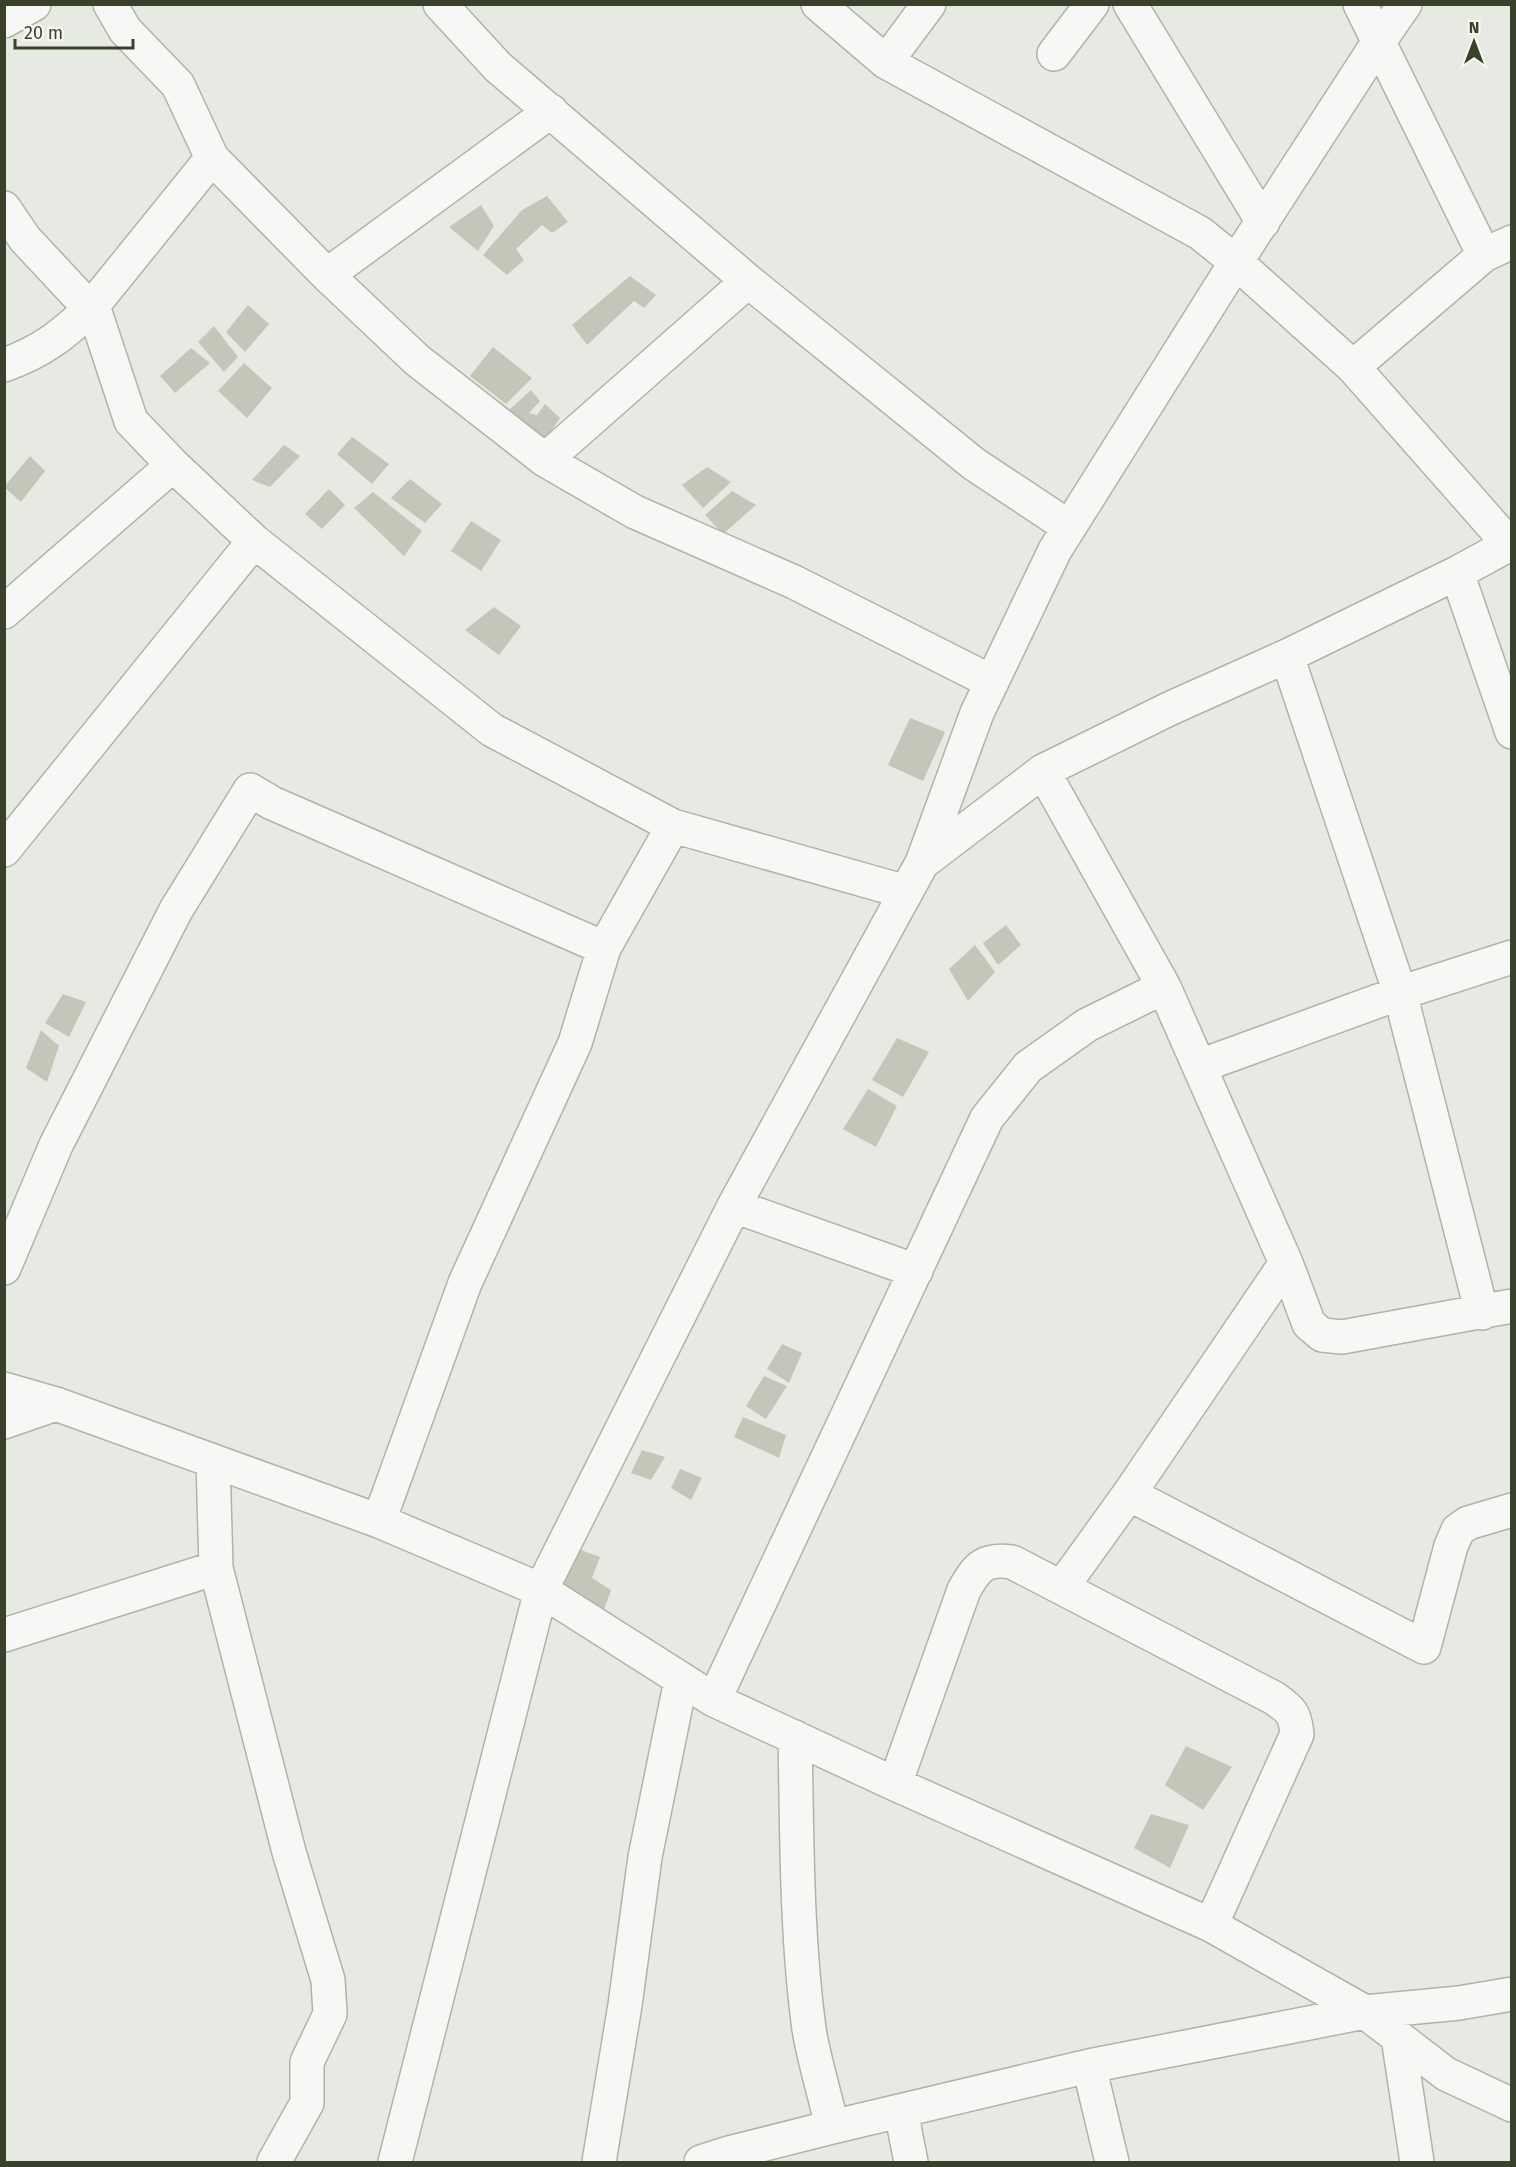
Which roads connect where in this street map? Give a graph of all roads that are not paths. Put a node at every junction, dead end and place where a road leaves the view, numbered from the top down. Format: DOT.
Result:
graph roads {
  1 [pos="34,4"];
  2 [pos="110,4"];
  3 [pos="440,4"];
  4 [pos="818,4"];
  5 [pos="929,4"];
  6 [pos="1092,4"];
  7 [pos="1130,4"];
  8 [pos="1360,4"];
  9 [pos="1405,4"];
  10 [pos="4,21"];
  11 [pos="1378,43"];
  12 [pos="1054,54"];
  13 [pos="886,62"];
  14 [pos="551,111"];
  15 [pos="212,158"];
  16 [pos="4,208"];
  17 [pos="1263,222"];
  18 [pos="1498,249"];
  19 [pos="1236,262"];
  20 [pos="327,275"];
  21 [pos="747,281"];
  22 [pos="90,309"];
  23 [pos="4,365"];
  24 [pos="1353,367"];
  25 [pos="545,460"];
  26 [pos="173,465"];
  27 [pos="1069,527"];
  28 [pos="254,541"];
  29 [pos="1510,543"];
  30 [pos="1457,573"];
  31 [pos="4,612"];
  32 [pos="1287,656"];
  33 [pos="992,682"];
  34 [pos="1512,732"];
  35 [pos="1043,771"];
  36 [pos="673,826"];
  37 [pos="4,850"];
  38 [pos="922,863"];
  39 [pos="906,892"];
  40 [pos="604,948"];
  41 [pos="1512,957"];
  42 [pos="1164,987"];
  43 [pos="1400,993"];
  44 [pos="1200,1066"];
  45 [pos="734,1206"];
  46 [pos="1286,1263"];
  47 [pos="4,1268"];
  48 [pos="916,1271"];
  49 [pos="1497,1309"];
  50 [pos="4,1389"];
  51 [pos="56,1404"];
  52 [pos="4,1422"];
  53 [pos="213,1461"];
  54 [pos="1129,1494"];
  55 [pos="1512,1510"];
  56 [pos="380,1521"];
  57 [pos="216,1568"];
  58 [pos="1062,1587"];
  59 [pos="541,1590"];
  60 [pos="4,1635"];
  61 [pos="681,1680"];
  62 [pos="714,1700"];
  63 [pos="795,1737"];
  64 [pos="895,1784"];
  65 [pos="1211,1925"];
  66 [pos="1512,1994"];
  67 [pos="1365,2012"];
  68 [pos="1398,2037"];
  69 [pos="1089,2066"];
  70 [pos="1512,2105"];
  71 [pos="901,2112"];
  72 [pos="832,2127"];
  73 [pos="274,2163"];
  74 [pos="395,2163"];
  75 [pos="599,2163"];
  76 [pos="701,2163"];
  77 [pos="911,2163"];
  78 [pos="1112,2163"];
  79 [pos="1417,2163"];
  1 -- 10 [label="street"];
  2 -- 15 [label="street"];
  3 -- 14 [label="street"];
  4 -- 13 [label="street"];
  5 -- 13 [label="street"];
  6 -- 12 [label="street"];
  7 -- 17 [label="street"];
  8 -- 11 [label="street"];
  9 -- 11 [label="street"];
  11 -- 17 [label="street"];
  11 -- 18 [label="street"];
  13 -- 19 [label="street"];
  14 -- 20 [label="street"];
  14 -- 21 [label="street"];
  15 -- 20 [label="street"];
  15 -- 22 [label="street"];
  16 -- 22 [label="street"];
  17 -- 19 [label="street"];
  18 -- 24 [label="street"];
  19 -- 24 [label="street"];
  19 -- 27 [label="street"];
  20 -- 25 [label="street"];
  21 -- 25 [label="street"];
  21 -- 27 [label="street"];
  22 -- 23 [label="street"];
  22 -- 26 [label="street"];
  24 -- 29 [label="street"];
  25 -- 33 [label="street"];
  26 -- 28 [label="street"];
  26 -- 31 [label="street"];
  27 -- 33 [label="street"];
  28 -- 36 [label="street"];
  28 -- 37 [label="street"];
  29 -- 30 [label="street"];
  30 -- 32 [label="street"];
  30 -- 34 [label="street"];
  32 -- 35 [label="street"];
  32 -- 43 [label="street"];
  33 -- 38 [label="street"];
  35 -- 38 [label="street"];
  35 -- 42 [label="street"];
  36 -- 39 [label="street"];
  36 -- 40 [label="street"];
  38 -- 39 [label="street"];
  39 -- 45 [label="street"];
  40 -- 47 [label="street"];
  40 -- 56 [label="street"];
  41 -- 43 [label="street"];
  42 -- 44 [label="street"];
  42 -- 48 [label="street"];
  43 -- 44 [label="street"];
  43 -- 49 [label="street"];
  44 -- 46 [label="street"];
  45 -- 48 [label="street"];
  45 -- 59 [label="street"];
  46 -- 49 [label="street"];
  46 -- 54 [label="street"];
  48 -- 62 [label="street"];
  50 -- 51 [label="street"];
  51 -- 52 [label="street"];
  51 -- 53 [label="street"];
  53 -- 56 [label="street"];
  53 -- 57 [label="street"];
  54 -- 55 [label="street"];
  54 -- 58 [label="street"];
  56 -- 59 [label="street"];
  57 -- 60 [label="street"];
  57 -- 73 [label="street"];
  58 -- 64 [label="street"];
  58 -- 65 [label="street"];
  59 -- 61 [label="street"];
  59 -- 74 [label="street"];
  61 -- 62 [label="street"];
  61 -- 75 [label="street"];
  62 -- 63 [label="street"];
  63 -- 64 [label="street"];
  63 -- 72 [label="street"];
  64 -- 65 [label="street"];
  65 -- 67 [label="street"];
  66 -- 67 [label="street"];
  67 -- 68 [label="street"];
  67 -- 69 [label="street"];
  68 -- 70 [label="street"];
  68 -- 79 [label="street"];
  69 -- 71 [label="street"];
  69 -- 78 [label="street"];
  71 -- 72 [label="street"];
  71 -- 77 [label="street"];
  72 -- 76 [label="street"];
}
